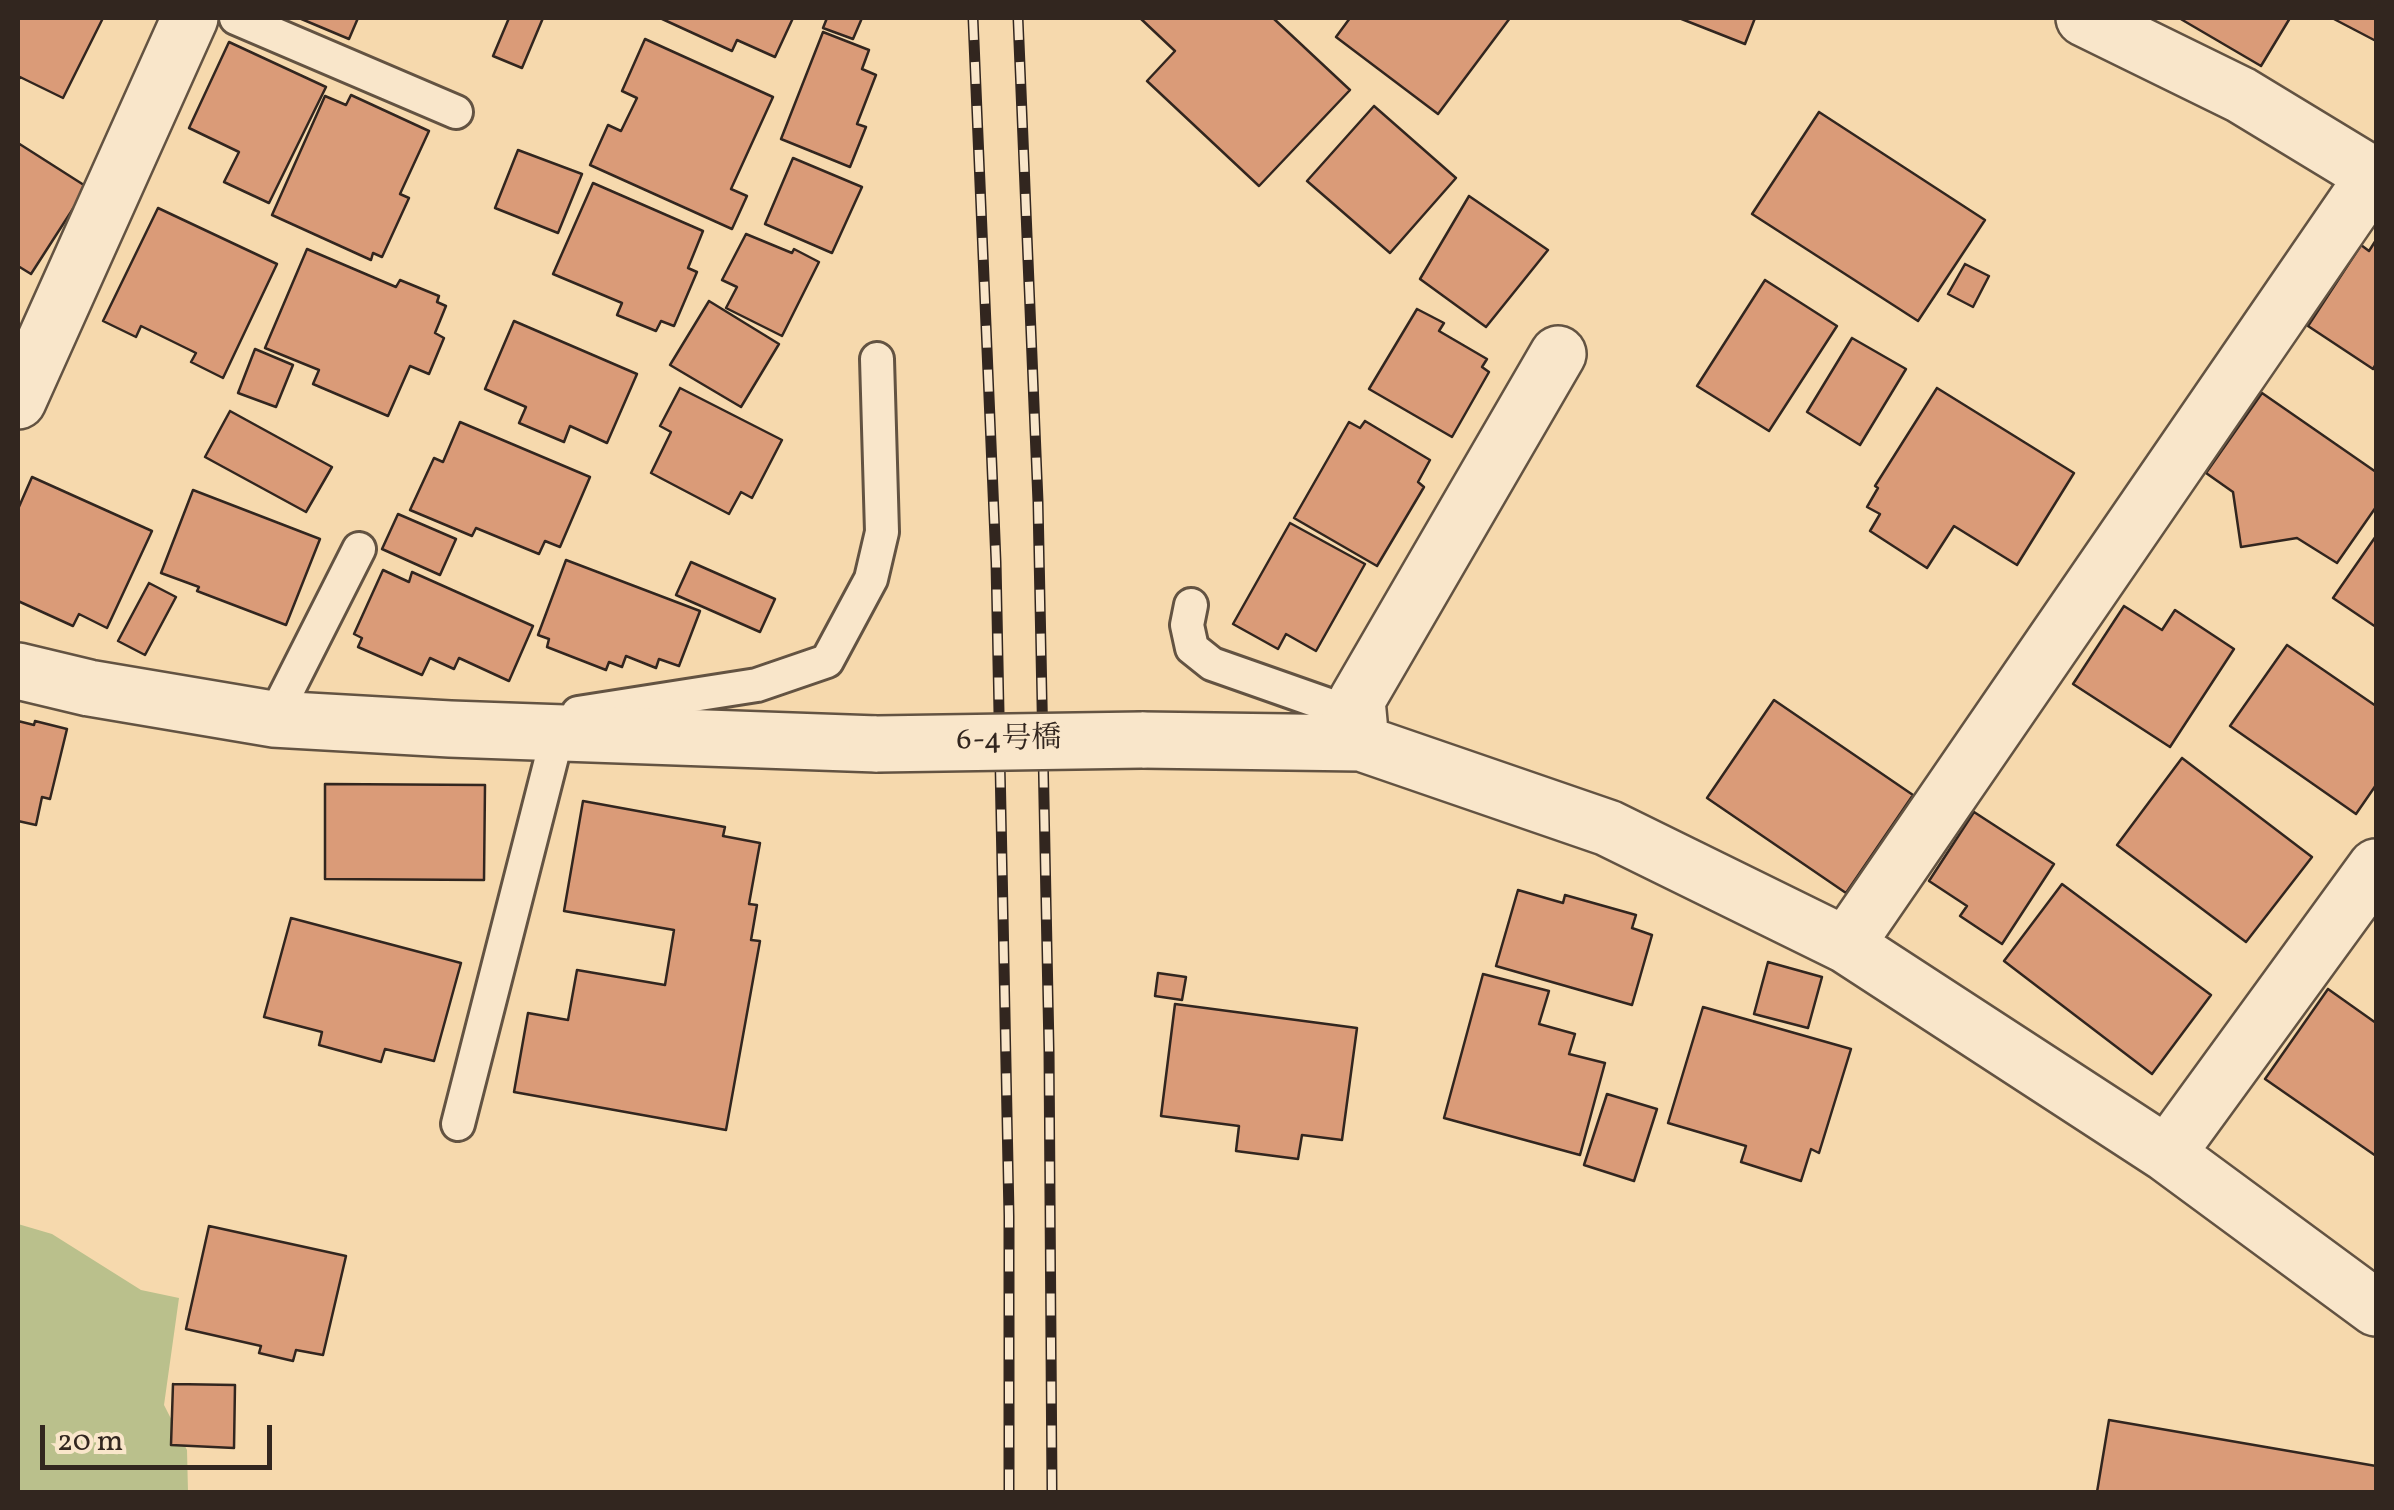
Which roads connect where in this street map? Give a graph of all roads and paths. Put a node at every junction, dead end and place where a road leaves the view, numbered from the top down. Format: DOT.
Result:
graph roads {
  1 [pos="190,18"];
  2 [pos="236,18"];
  3 [pos="2084,18"];
  4 [pos="456,112"];
  5 [pos="2375,176"];
  6 [pos="1558,354"];
  7 [pos="877,359"];
  8 [pos="18,401"];
  9 [pos="359,549"];
  10 [pos="1190,605"];
  11 [pos="18,671"];
  12 [pos="272,719"];
  13 [pos="1359,729"];
  14 [pos="450,730"];
  15 [pos="558,734"];
  16 [pos="2376,867"];
  17 [pos="1846,945"];
  18 [pos="458,1124"];
  19 [pos="2168,1154"];
  20 [pos="2376,1308"];
  1 -- 8 [label="street"];
  2 -- 4 [label="lane"];
  3 -- 5 [label="street"];
  5 -- 17 [label="street"];
  6 -- 13 [label="street"];
  7 -- 14 [label="lane"];
  9 -- 12 [label="lane"];
  10 -- 13 [label="lane"];
  11 -- 12 [label="street, 6-4号橋"];
  12 -- 14 [label="street, 6-4号橋"];
  13 -- 15 [label="street, 6-4号橋, bridge"];
  13 -- 17 [label="street, 6-4号橋"];
  14 -- 15 [label="street, 6-4号橋"];
  15 -- 18 [label="lane"];
  16 -- 19 [label="street"];
  17 -- 19 [label="street, 6-4号橋"];
  19 -- 20 [label="street, 6-4号橋"];
}
